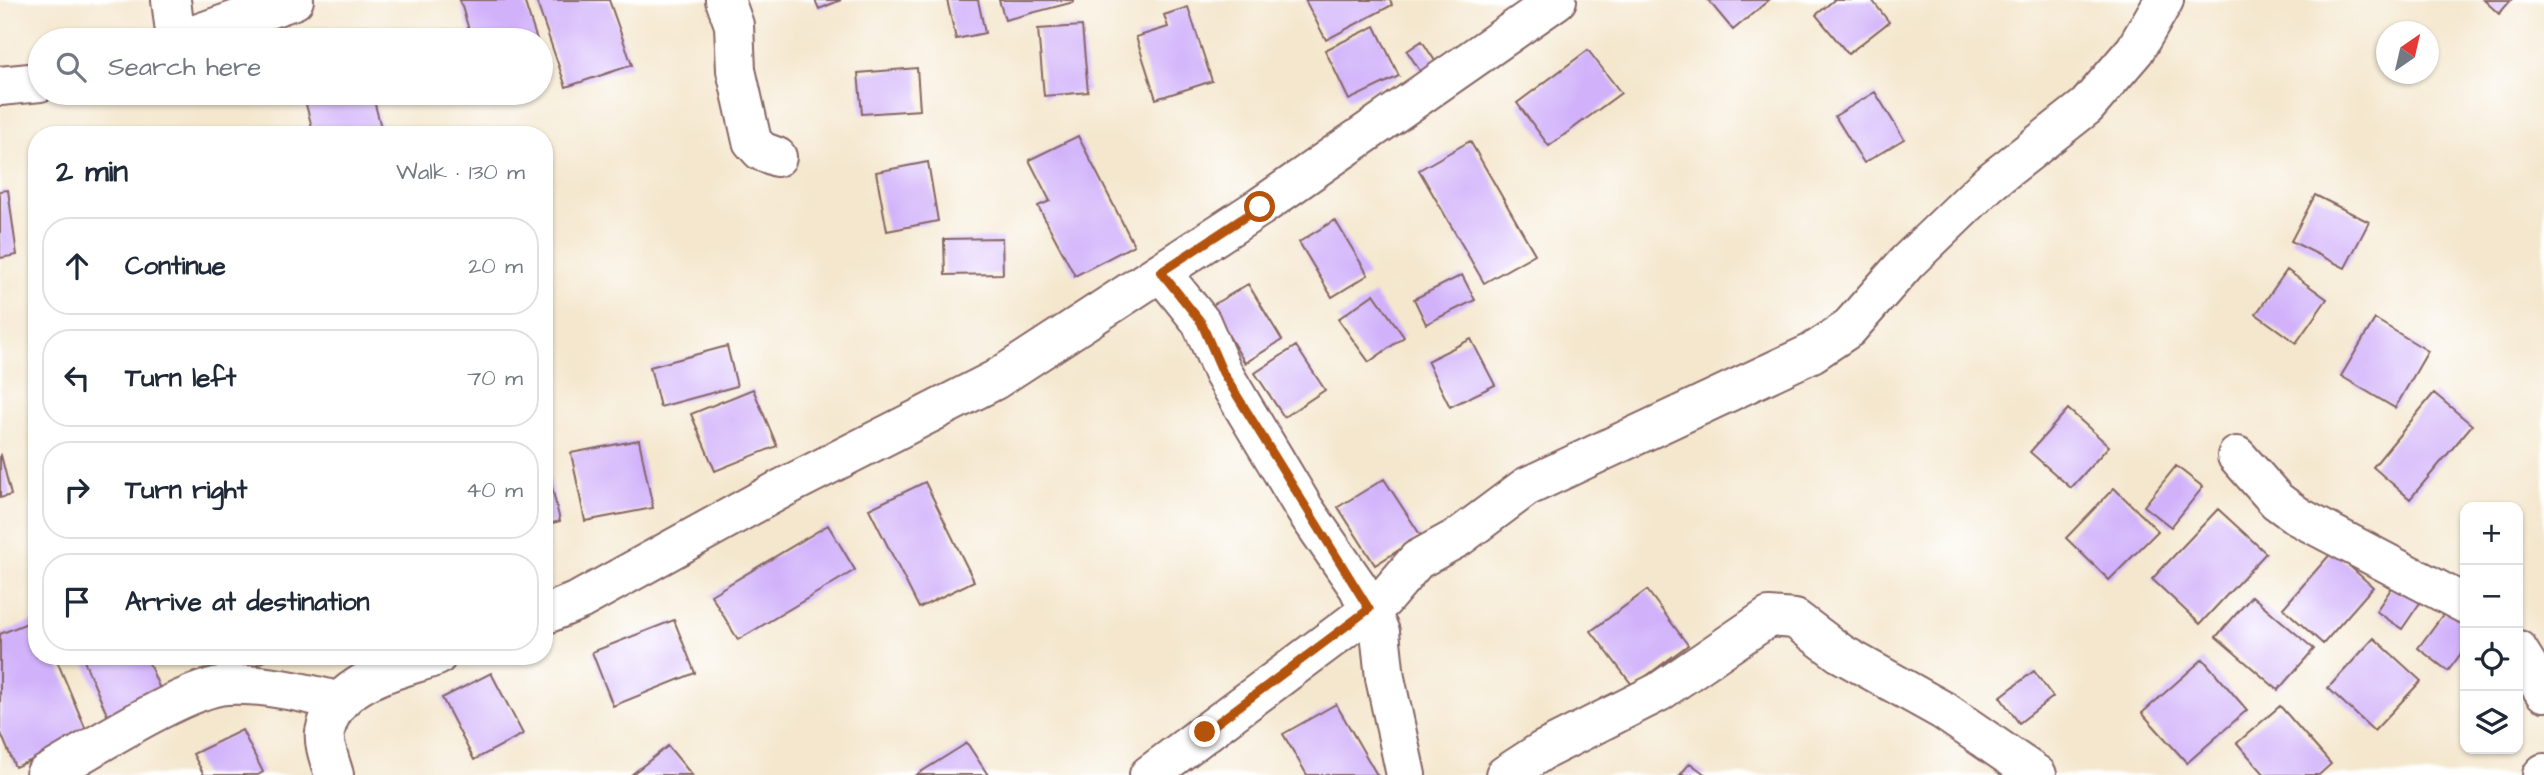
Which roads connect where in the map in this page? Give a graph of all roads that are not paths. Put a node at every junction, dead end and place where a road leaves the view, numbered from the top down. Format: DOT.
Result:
graph roads {
  1 [pos="171,0"];
  2 [pos="294,0"];
  3 [pos="725,0"];
  4 [pos="1557,0"];
  5 [pos="2164,0"];
  6 [pos="175,28"];
  7 [pos="212,28"];
  8 [pos="28,83"];
  9 [pos="0,86"];
  10 [pos="777,157"];
  11 [pos="1161,272"];
  12 [pos="2237,456"];
  13 [pos="2460,601"];
  14 [pos="1369,609"];
  15 [pos="553,611"];
  16 [pos="2523,658"];
  17 [pos="412,665"];
  18 [pos="2544,692"];
  19 [pos="337,701"];
  20 [pos="45,775"];
  21 [pos="334,775"];
  22 [pos="1149,775"];
  23 [pos="1406,775"];
  24 [pos="1505,775"];
  25 [pos="2037,775"];
  1 -- 6 [label="street"];
  2 -- 7 [label="street"];
  3 -- 10 [label="street"];
  4 -- 11 [label="street"];
  5 -- 14 [label="street"];
  8 -- 9 [label="street"];
  11 -- 14 [label="street"];
  11 -- 15 [label="street"];
  12 -- 13 [label="street"];
  14 -- 22 [label="street"];
  14 -- 23 [label="street"];
  16 -- 18 [label="street"];
  17 -- 19 [label="street"];
  19 -- 20 [label="street"];
  19 -- 21 [label="street"];
  24 -- 25 [label="street"];
}
